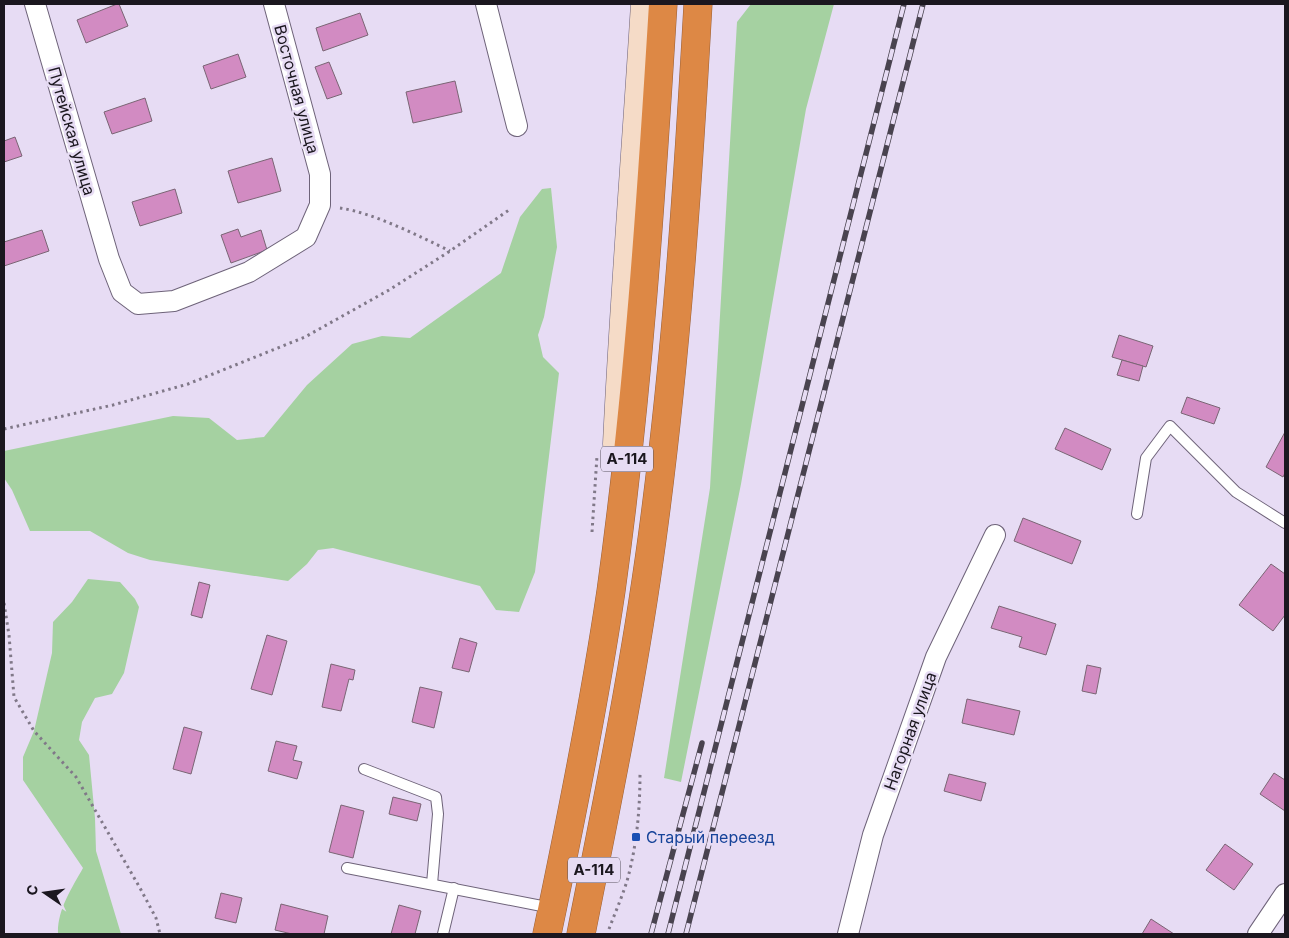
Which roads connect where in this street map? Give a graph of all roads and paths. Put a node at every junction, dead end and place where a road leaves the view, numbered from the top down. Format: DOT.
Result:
graph roads {
  1 [pos="35,4"];
  2 [pos="274,4"];
  3 [pos="486,4"];
  4 [pos="645,4"];
  5 [pos="663,4"];
  6 [pos="698,4"];
  7 [pos="517,126"];
  8 [pos="320,205"];
  9 [pos="509,210"];
  10 [pos="450,251"];
  11 [pos="4,429"];
  12 [pos="597,453"];
  13 [pos="1137,514"];
  14 [pos="1285,523"];
  15 [pos="592,532"];
  16 [pos="995,535"];
  17 [pos="611,592"];
  18 [pos="4,603"];
  19 [pos="364,769"];
  20 [pos="640,813"];
  21 [pos="347,868"];
  22 [pos="432,884"];
  23 [pos="454,888"];
  24 [pos="1285,894"];
  25 [pos="550,921"];
  26 [pos="160,934"];
  27 [pos="443,934"];
  28 [pos="581,934"];
  29 [pos="607,934"];
  30 [pos="848,934"];
  31 [pos="1258,934"];
  1 -- 8 [label="street, Путейская улица"];
  2 -- 8 [label="street, Восточная улица"];
  3 -- 7 [label="street"];
  4 -- 17 [label="street"];
  5 -- 17 [label="highway, А-114"];
  6 -- 28 [label="highway, А-114"];
  8 -- 10 [label="path"];
  9 -- 10 [label="path"];
  10 -- 11 [label="path"];
  12 -- 15 [label="path"];
  13 -- 14 [label="lane"];
  16 -- 30 [label="street, Нагорная улица"];
  17 -- 25 [label="highway, А-114"];
  18 -- 26 [label="path"];
  19 -- 22 [label="lane"];
  20 -- 29 [label="path"];
  21 -- 22 [label="lane"];
  22 -- 23 [label="lane"];
  23 -- 25 [label="lane"];
  23 -- 27 [label="lane"];
  24 -- 31 [label="street"];
}
